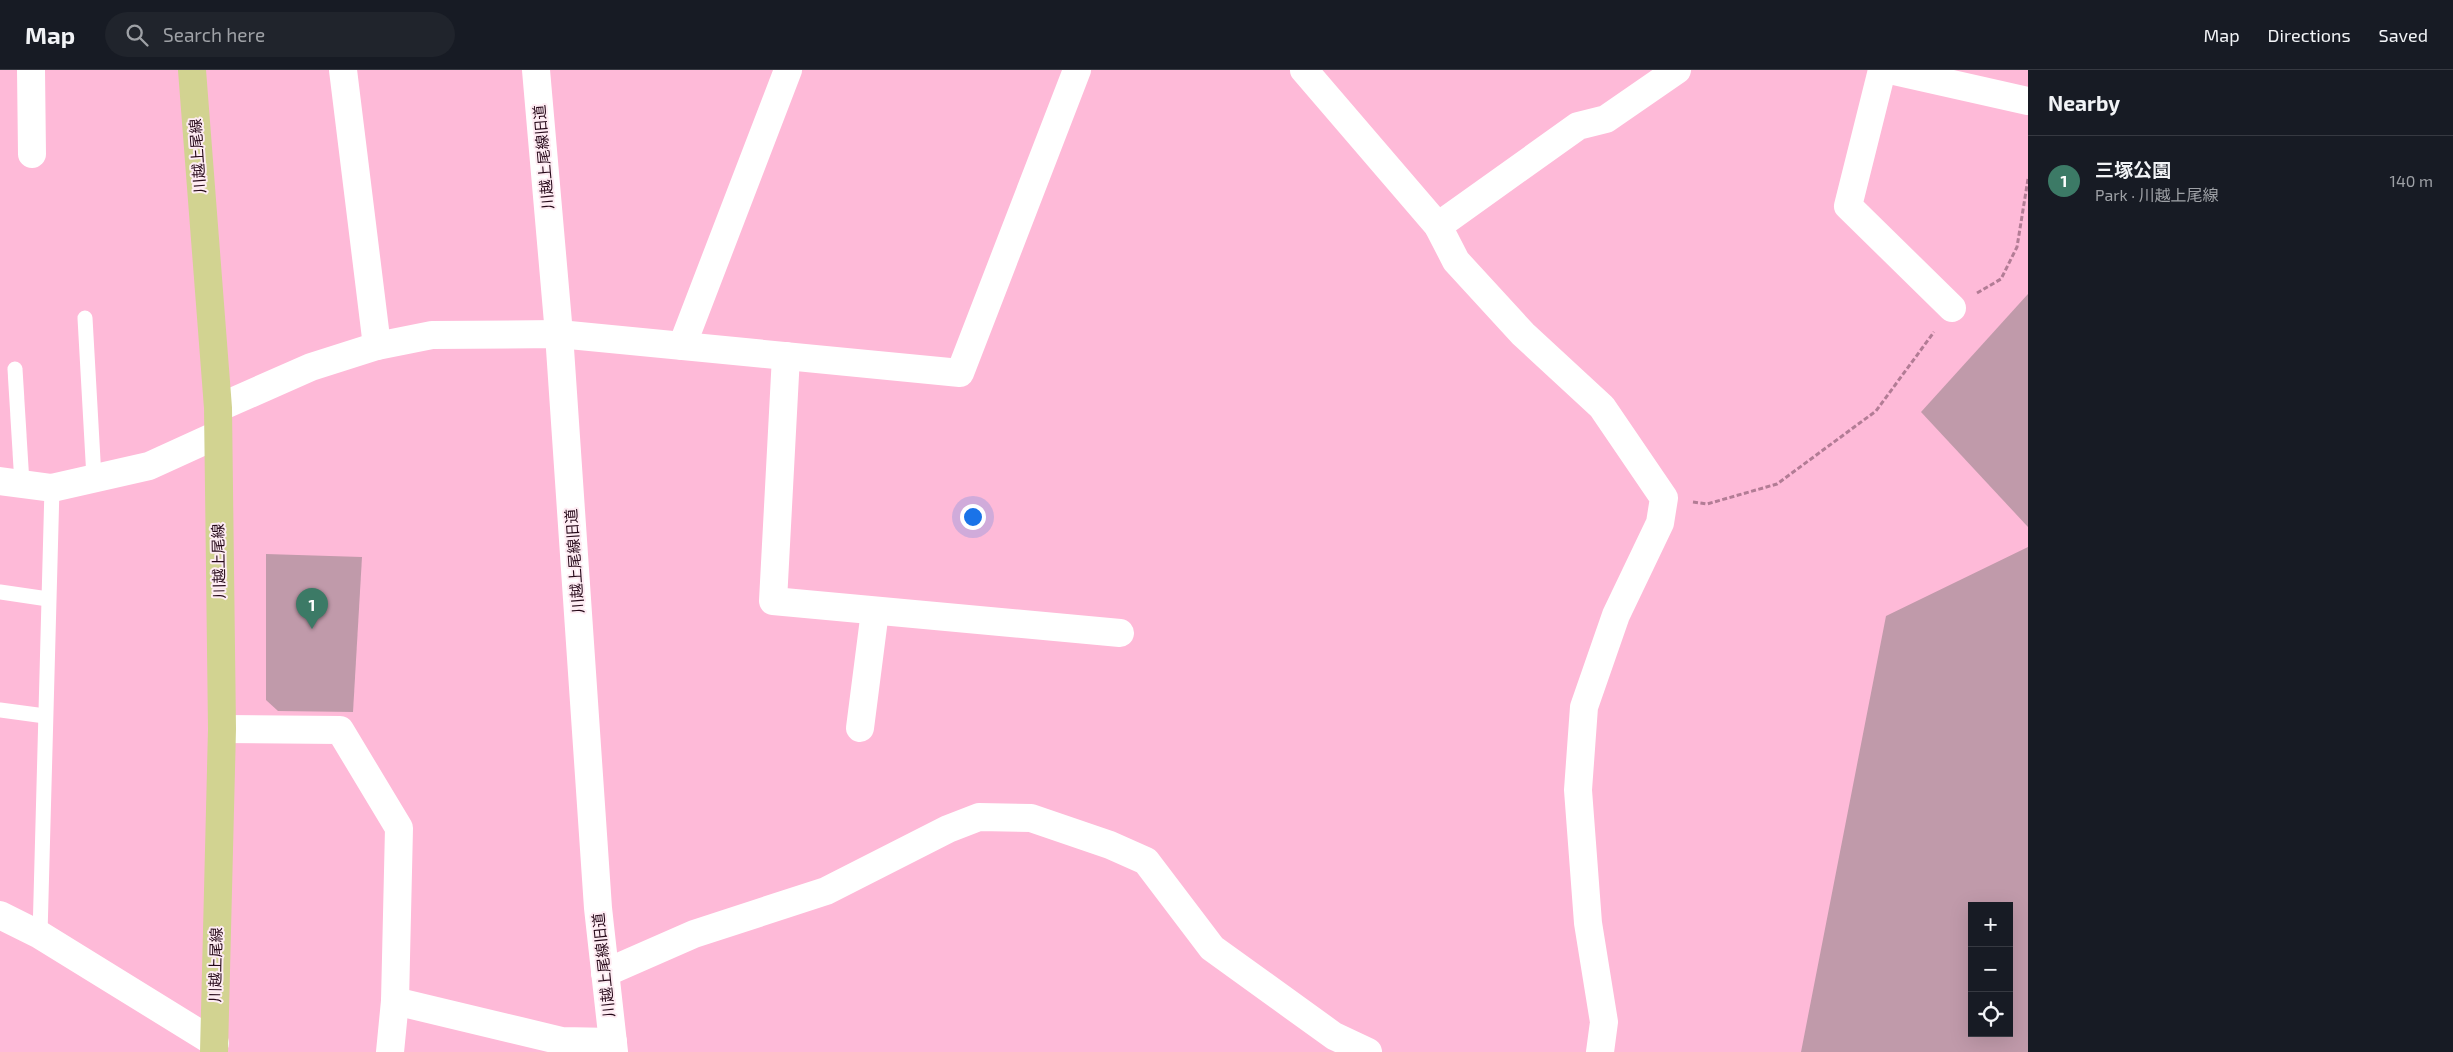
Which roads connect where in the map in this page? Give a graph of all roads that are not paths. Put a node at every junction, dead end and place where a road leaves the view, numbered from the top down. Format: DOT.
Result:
graph roads {
  1 [pos="31,70"];
  2 [pos="192,70"];
  3 [pos="343,70"];
  4 [pos="536,70"];
  5 [pos="788,70"];
  6 [pos="1077,70"];
  7 [pos="1304,70"];
  8 [pos="1677,70"];
  9 [pos="1882,70"];
  10 [pos="1890,70"];
  11 [pos="2028,100"];
  12 [pos="32,154"];
  13 [pos="1438,226"];
  14 [pos="1952,308"];
  15 [pos="85,318"];
  16 [pos="559,334"];
  17 [pos="377,346"];
  18 [pos="682,346"];
  19 [pos="786,356"];
  20 [pos="15,369"];
  21 [pos="218,408"];
  22 [pos="217,435"];
  23 [pos="94,478"];
  24 [pos="11,483"];
  25 [pos="52,488"];
  26 [pos="0,592"];
  27 [pos="48,599"];
  28 [pos="875,611"];
  29 [pos="1120,632"];
  30 [pos="0,710"];
  31 [pos="45,716"];
  32 [pos="860,728"];
  33 [pos="222,729"];
  34 [pos="0,915"];
  35 [pos="40,935"];
  36 [pos="605,973"];
  37 [pos="395,1001"];
  38 [pos="214,1047"];
  39 [pos="613,1047"];
  40 [pos="390,1052"];
  41 [pos="1368,1052"];
  42 [pos="1600,1052"];
  1 -- 12 [label="street"];
  2 -- 21 [label="main road, 川越上尾線"];
  3 -- 17 [label="street"];
  4 -- 16 [label="street, 川越上尾線旧道"];
  5 -- 18 [label="street"];
  6 -- 19 [label="street"];
  7 -- 13 [label="street"];
  8 -- 13 [label="street"];
  9 -- 14 [label="street"];
  10 -- 11 [label="street"];
  13 -- 42 [label="street"];
  15 -- 23 [label="lane"];
  16 -- 17 [label="street"];
  16 -- 18 [label="street"];
  16 -- 36 [label="street, 川越上尾線旧道"];
  17 -- 21 [label="street"];
  18 -- 19 [label="street"];
  19 -- 28 [label="street"];
  20 -- 24 [label="lane"];
  21 -- 22 [label="main road, 川越上尾線"];
  22 -- 23 [label="street"];
  22 -- 33 [label="main road, 川越上尾線"];
  23 -- 25 [label="street"];
  24 -- 25 [label="street"];
  25 -- 27 [label="lane"];
  26 -- 27 [label="lane"];
  27 -- 31 [label="lane"];
  28 -- 29 [label="street"];
  28 -- 32 [label="street"];
  30 -- 31 [label="lane"];
  31 -- 35 [label="lane"];
  33 -- 37 [label="street"];
  33 -- 38 [label="main road, 川越上尾線"];
  34 -- 35 [label="street"];
  35 -- 38 [label="street"];
  36 -- 39 [label="street, 川越上尾線旧道"];
  36 -- 41 [label="street"];
  37 -- 39 [label="street"];
  37 -- 40 [label="street"];
}
